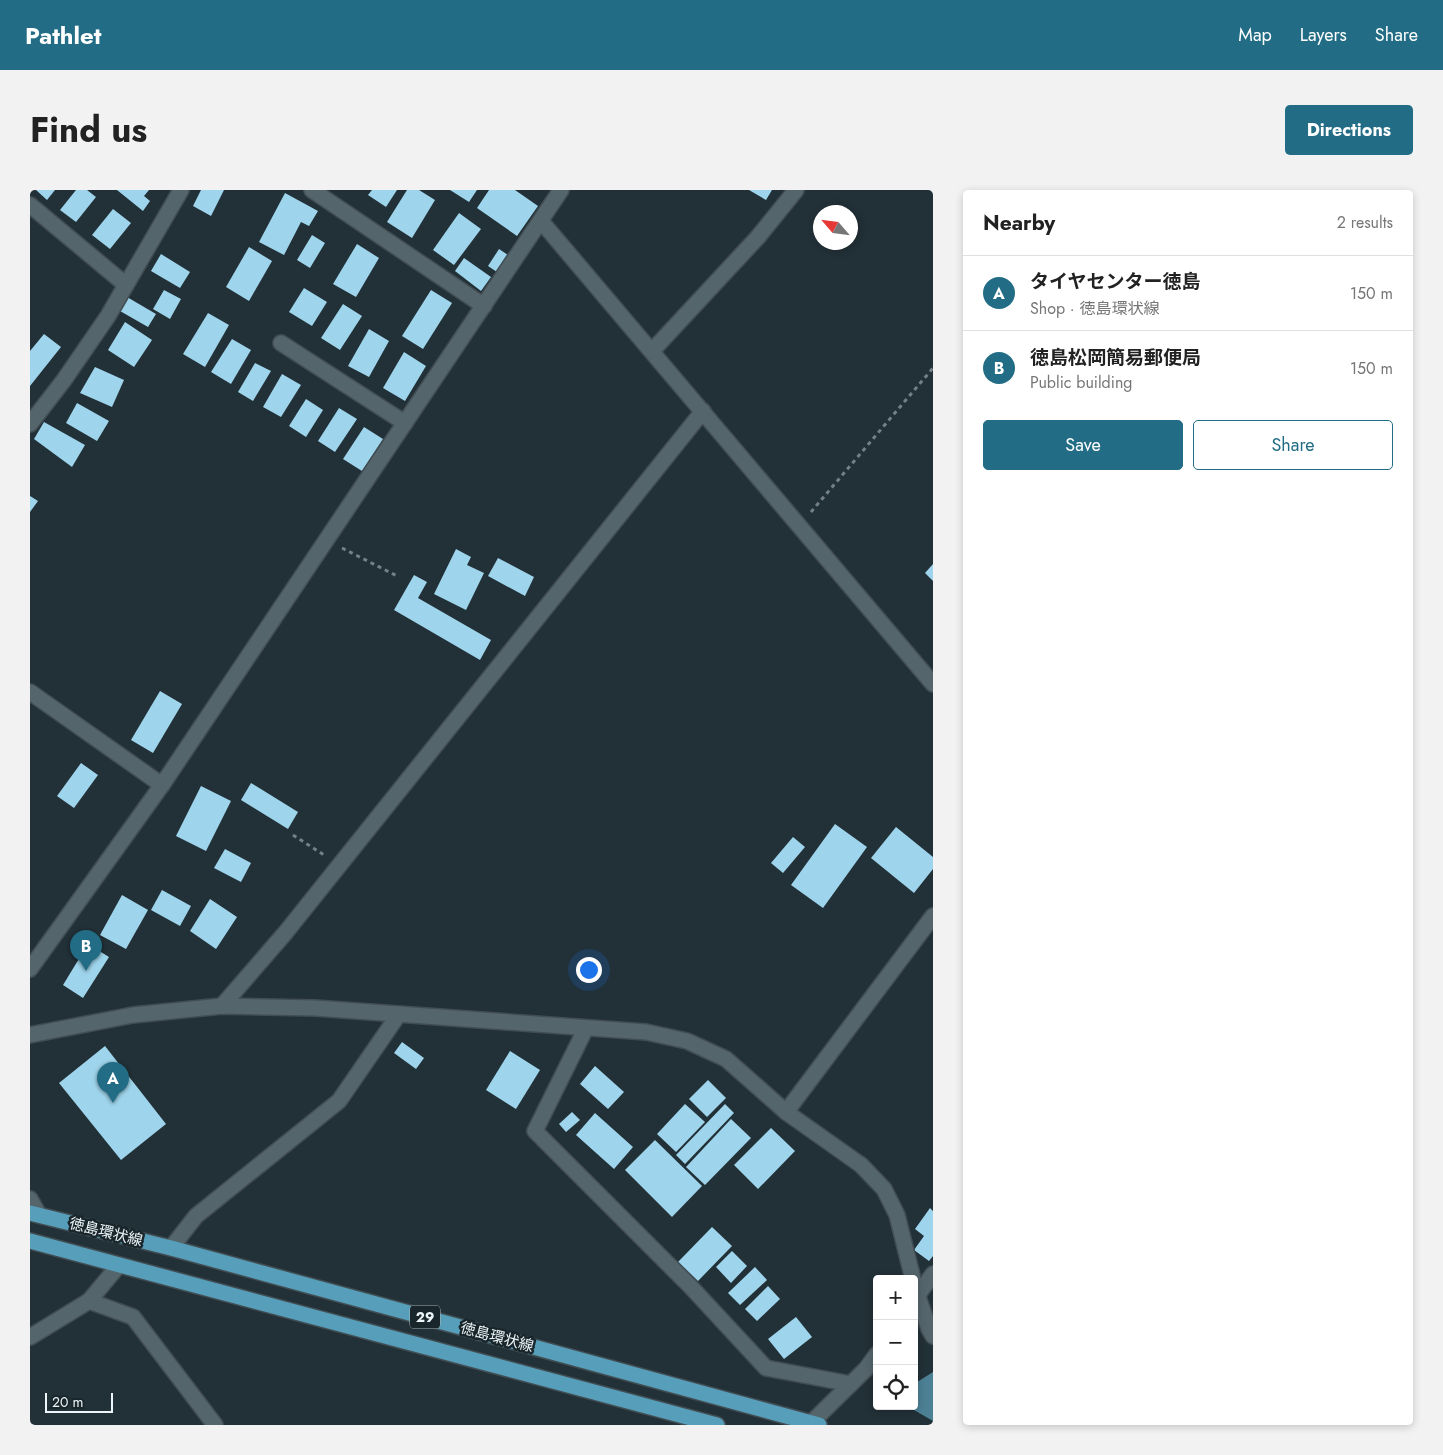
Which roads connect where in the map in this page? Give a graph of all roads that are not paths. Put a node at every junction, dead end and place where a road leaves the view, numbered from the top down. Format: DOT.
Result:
graph roads {
  1 [pos="181,190"];
  2 [pos="312,190"];
  3 [pos="560,190"];
  4 [pos="796,190"];
  5 [pos="30,205"];
  6 [pos="541,221"];
  7 [pos="126,285"];
  8 [pos="484,306"];
  9 [pos="280,343"];
  10 [pos="652,351"];
  11 [pos="703,411"];
  12 [pos="30,423"];
  13 [pos="404,423"];
  14 [pos="933,684"];
  15 [pos="30,692"];
  16 [pos="162,784"];
  17 [pos="933,916"];
  18 [pos="30,970"];
  19 [pos="222,1006"];
  20 [pos="398,1014"];
  21 [pos="586,1028"];
  22 [pos="30,1035"];
  23 [pos="786,1112"];
  24 [pos="30,1199"];
  25 [pos="35,1214"];
  26 [pos="30,1240"];
  27 [pos="171,1248"];
  28 [pos="119,1265"];
  29 [pos="933,1274"];
  30 [pos="912,1275"];
  31 [pos="918,1291"];
  32 [pos="89,1301"];
  33 [pos="918,1302"];
  34 [pos="933,1336"];
  35 [pos="30,1337"];
  36 [pos="873,1359"];
  37 [pos="851,1384"];
  38 [pos="813,1424"];
  39 [pos="215,1425"];
  40 [pos="718,1425"];
  1 -- 7 [label="street"];
  2 -- 8 [label="street"];
  3 -- 6 [label="street"];
  4 -- 10 [label="street"];
  5 -- 7 [label="street"];
  6 -- 8 [label="street"];
  6 -- 10 [label="street"];
  7 -- 12 [label="street"];
  8 -- 13 [label="street"];
  9 -- 13 [label="street"];
  10 -- 11 [label="street"];
  11 -- 14 [label="street"];
  11 -- 19 [label="street"];
  13 -- 16 [label="street"];
  15 -- 16 [label="street"];
  16 -- 18 [label="street"];
  17 -- 23 [label="street"];
  19 -- 20 [label="street"];
  19 -- 22 [label="street"];
  20 -- 21 [label="street"];
  20 -- 27 [label="street"];
  21 -- 23 [label="street"];
  21 -- 37 [label="street"];
  23 -- 30 [label="street"];
  24 -- 25 [label="street"];
  25 -- 27 [label="main road, 徳島環状線 / 29"];
  26 -- 28 [label="main road, 徳島環状線 / 29"];
  27 -- 38 [label="main road, 徳島環状線 / 29"];
  28 -- 32 [label="street"];
  28 -- 40 [label="main road, 徳島環状線 / 29"];
  29 -- 31 [label="street"];
  32 -- 35 [label="street"];
  32 -- 39 [label="street"];
  33 -- 34 [label="street"];
  36 -- 37 [label="street"];
  37 -- 38 [label="street"];
}
